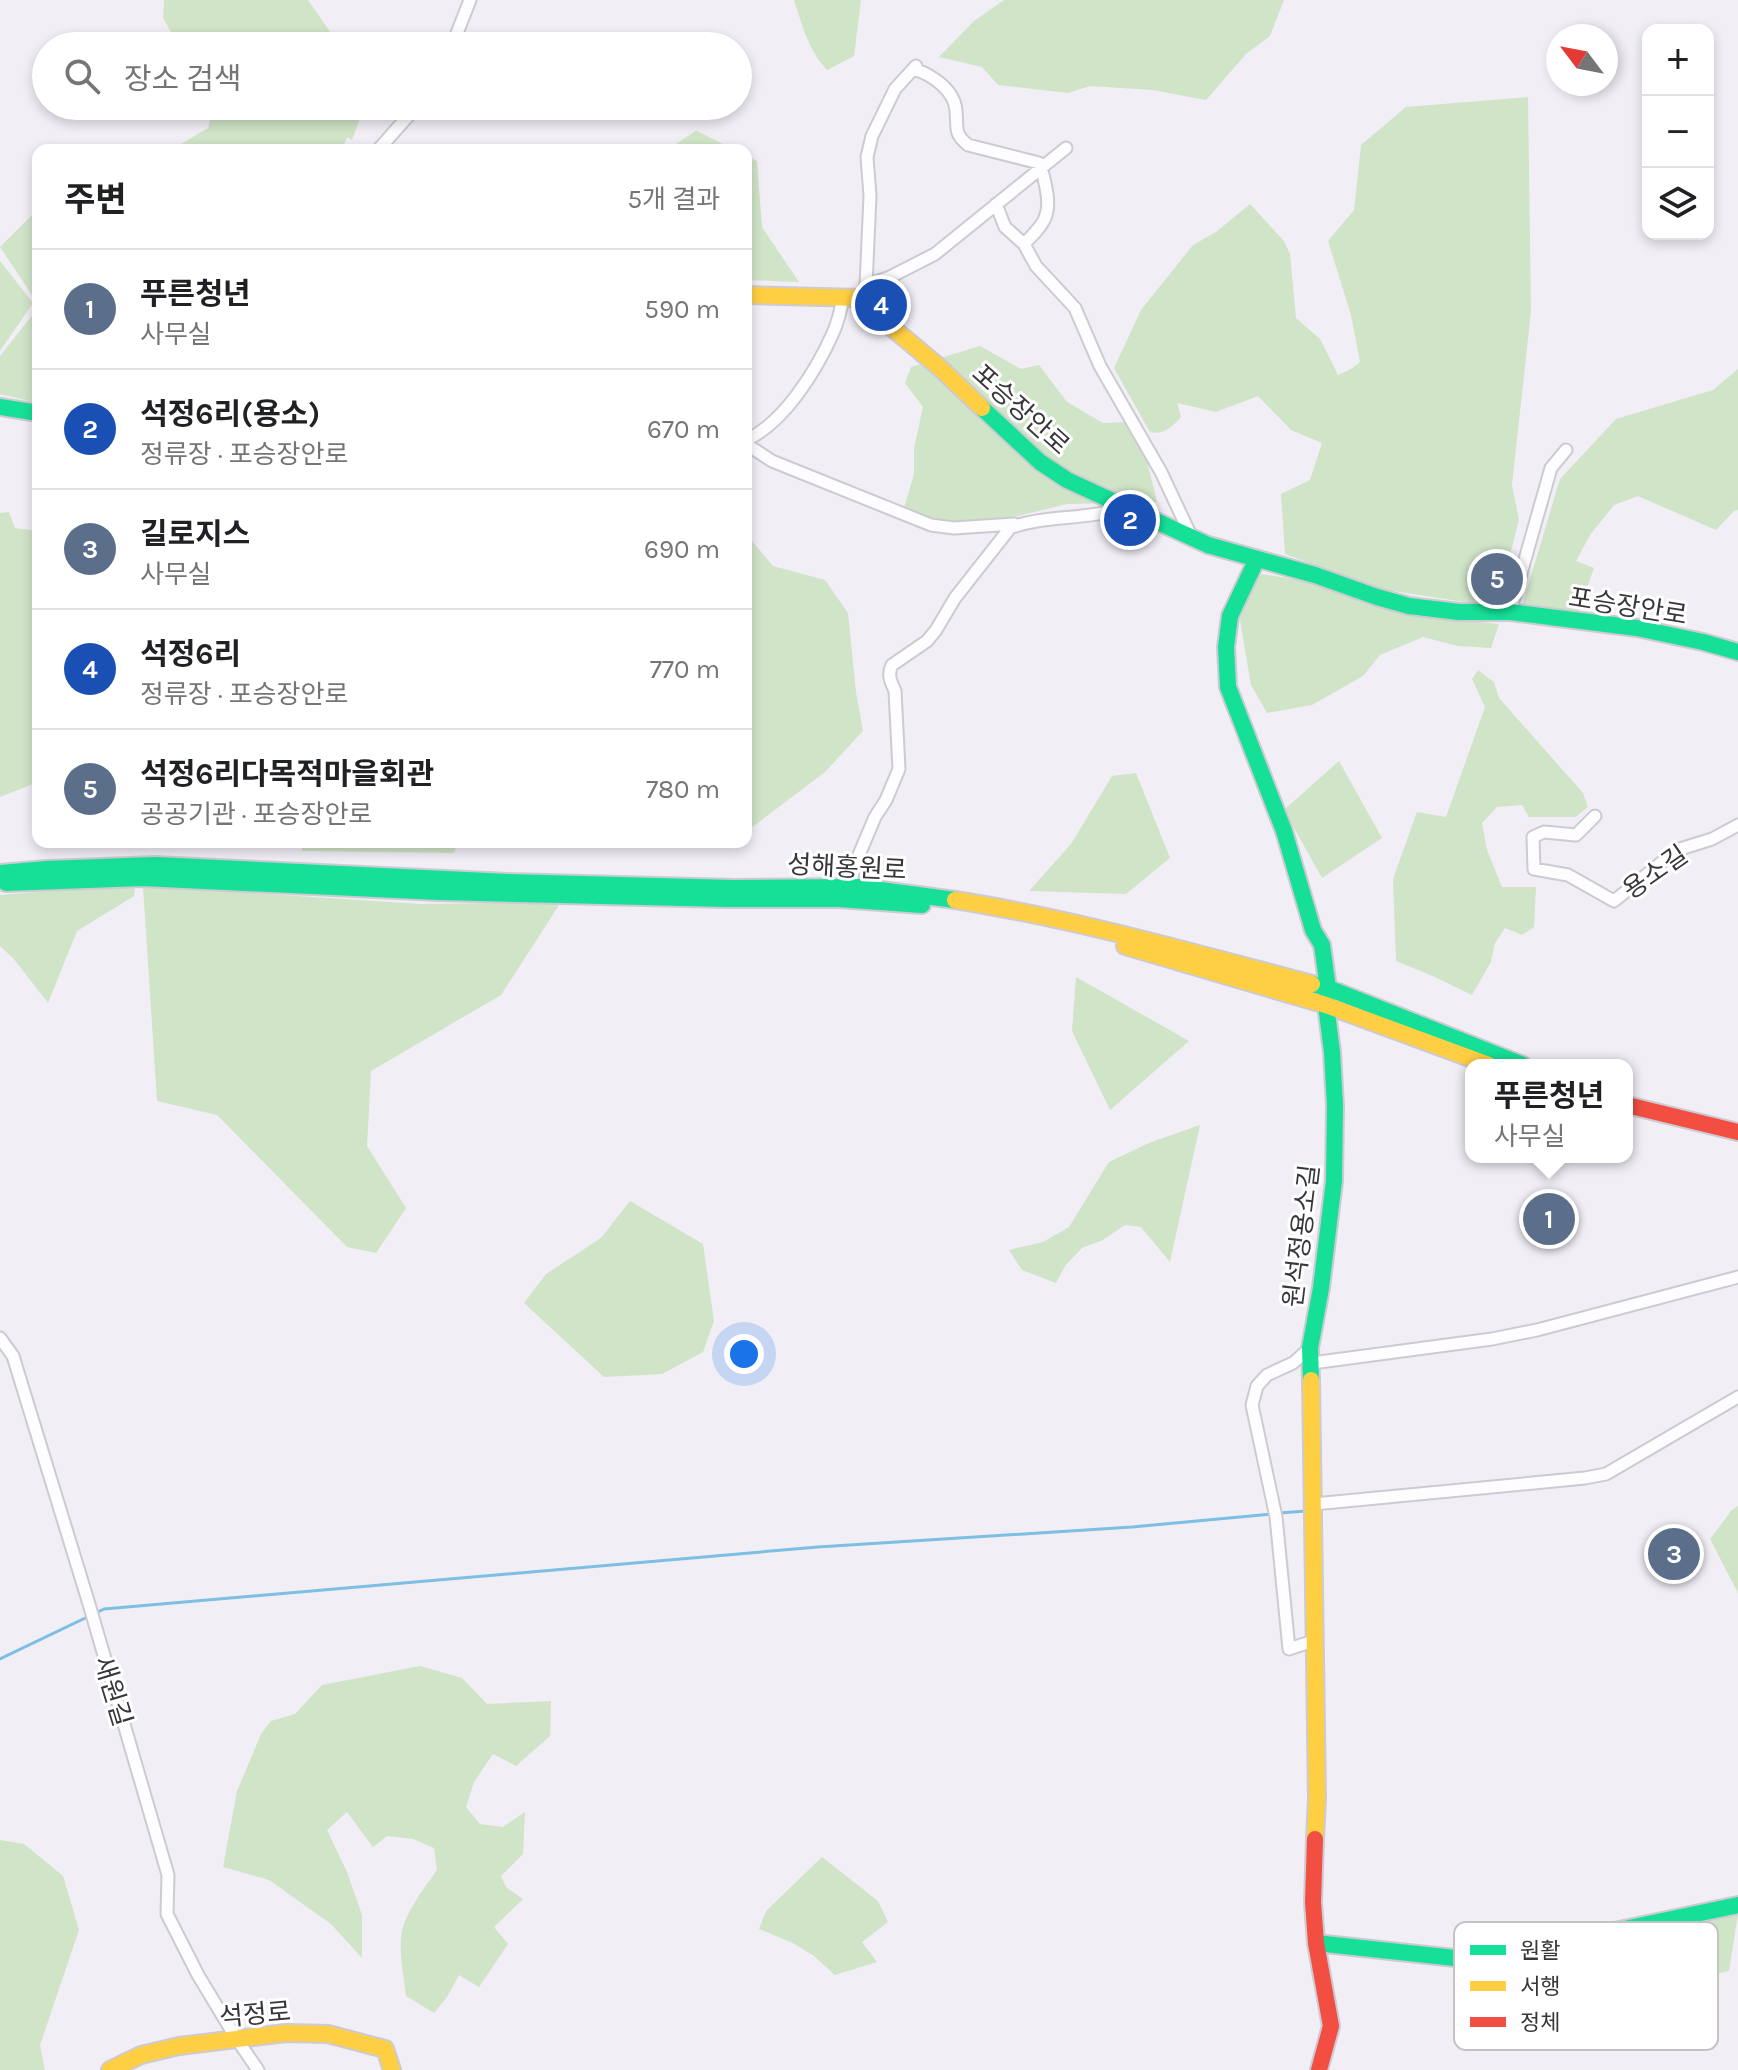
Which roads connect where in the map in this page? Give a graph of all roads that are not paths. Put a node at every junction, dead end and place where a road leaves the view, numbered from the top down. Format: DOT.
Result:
graph roads {
  1 [pos="470,0"];
  2 [pos="457,32"];
  3 [pos="405,120"];
  4 [pos="383,144"];
  5 [pos="1066,148"];
  6 [pos="1041,168"];
  7 [pos="996,204"];
  8 [pos="1024,244"];
  9 [pos="864,291"];
  10 [pos="752,295"];
  11 [pos="843,297"];
  12 [pos="0,407"];
  13 [pos="32,412"];
  14 [pos="752,439"];
  15 [pos="752,446"];
  16 [pos="1566,450"];
  17 [pos="1124,507"];
  18 [pos="1023,523"];
  19 [pos="1192,538"];
  20 [pos="1257,559"];
  21 [pos="1510,612"];
  22 [pos="1738,652"];
  23 [pos="1595,816"];
  24 [pos="1738,825"];
  25 [pos="0,873"];
  26 [pos="851,881"];
  27 [pos="0,883"];
  28 [pos="1327,997"];
  29 [pos="1475,1059"];
  30 [pos="1506,1059"];
  31 [pos="1633,1097"];
  32 [pos="1633,1106"];
  33 [pos="1738,1122"];
  34 [pos="1738,1132"];
  35 [pos="1738,1277"];
  36 [pos="0,1338"];
  37 [pos="1311,1355"];
  38 [pos="1738,1397"];
  39 [pos="1314,1504"];
  40 [pos="1316,1640"];
  41 [pos="1738,1905"];
  42 [pos="1657,1922"];
  43 [pos="1316,1943"];
  44 [pos="1454,1958"];
  45 [pos="236,2038"];
  46 [pos="110,2070"];
  47 [pos="258,2070"];
  48 [pos="392,2070"];
  49 [pos="1319,2070"];
  1 -- 2 [label="street"];
  3 -- 4 [label="street"];
  5 -- 6 [label="street"];
  6 -- 7 [label="street"];
  6 -- 8 [label="street"];
  6 -- 9 [label="street"];
  7 -- 8 [label="street"];
  7 -- 9 [label="street"];
  8 -- 19 [label="street"];
  9 -- 11 [label="street"];
  9 -- 17 [label="street, 포승장안로"];
  10 -- 11 [label="street"];
  11 -- 14 [label="street"];
  12 -- 13 [label="street"];
  15 -- 18 [label="street"];
  16 -- 21 [label="street"];
  17 -- 18 [label="street"];
  17 -- 19 [label="street, 포승장안로"];
  18 -- 26 [label="street"];
  19 -- 20 [label="street, 포승장안로"];
  20 -- 21 [label="street, 포승장안로"];
  20 -- 28 [label="street, 원석정용소길"];
  21 -- 22 [label="street, 포승장안로"];
  23 -- 24 [label="street, 용소길"];
  25 -- 28 [label="street, 성해홍원로"];
  27 -- 28 [label="street, 성해홍원로"];
  28 -- 29 [label="street, 성해홍원로"];
  28 -- 30 [label="street, 성해홍원로"];
  28 -- 37 [label="street, 원석정용소길"];
  31 -- 33 [label="street"];
  32 -- 34 [label="street"];
  35 -- 37 [label="street"];
  36 -- 45 [label="street, 새원길"];
  37 -- 39 [label="street, 원석정용소길"];
  37 -- 40 [label="street"];
  38 -- 39 [label="street"];
  39 -- 40 [label="street, 원석정용소길"];
  40 -- 43 [label="street, 원석정용소길"];
  41 -- 42 [label="street"];
  43 -- 44 [label="street"];
  43 -- 49 [label="street, 원석정용소길"];
  45 -- 46 [label="street, 석정로"];
  45 -- 47 [label="street, 새원길"];
  45 -- 48 [label="street, 석정로"];
}
